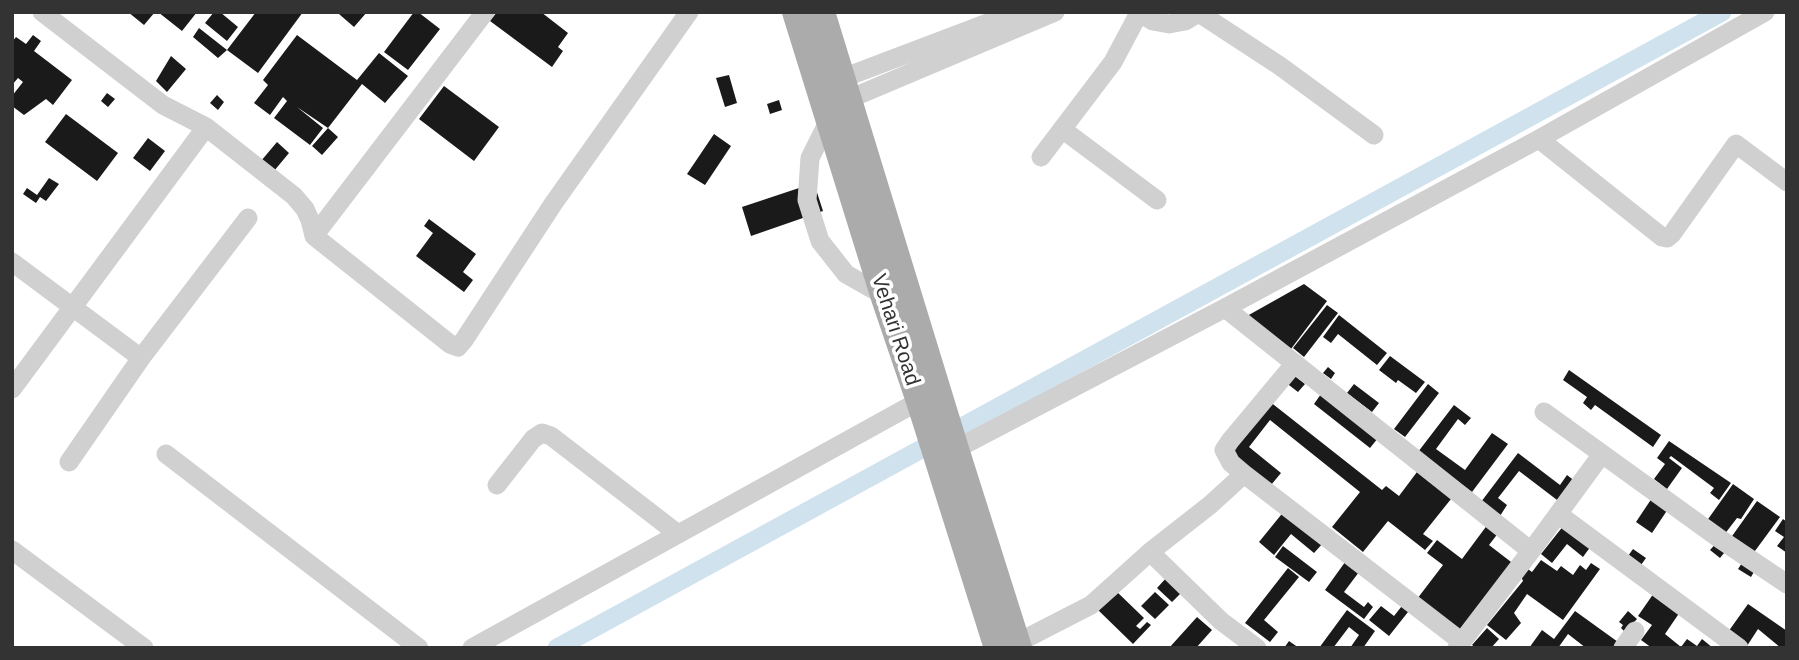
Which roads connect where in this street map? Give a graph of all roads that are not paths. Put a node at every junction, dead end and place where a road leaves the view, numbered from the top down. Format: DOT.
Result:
graph roads {
  1 [pos="42,12"];
  2 [pos="485,12"];
  3 [pos="689,12"];
  4 [pos="795,12"];
  5 [pos="822,12"];
  6 [pos="1017,12"];
  7 [pos="1055,12"];
  8 [pos="1765,12"];
  9 [pos="1139,13"];
  10 [pos="1200,13"];
  11 [pos="846,88"];
  12 [pos="829,120"];
  13 [pos="206,127"];
  14 [pos="1062,129"];
  15 [pos="1374,135"];
  16 [pos="1539,139"];
  17 [pos="1041,157"];
  18 [pos="1787,182"];
  19 [pos="1157,200"];
  20 [pos="248,218"];
  21 [pos="314,236"];
  22 [pos="12,262"];
  23 [pos="883,295"];
  24 [pos="911,301"];
  25 [pos="73,306"];
  26 [pos="1225,308"];
  27 [pos="141,358"];
  28 [pos="1295,363"];
  29 [pos="12,389"];
  30 [pos="919,403"];
  31 [pos="1544,412"];
  32 [pos="956,449"];
  33 [pos="166,454"];
  34 [pos="1602,454"];
  35 [pos="69,462"];
  36 [pos="1244,474"];
  37 [pos="497,485"];
  38 [pos="1558,514"];
  39 [pos="678,534"];
  40 [pos="12,550"];
  41 [pos="1531,551"];
  42 [pos="1150,552"];
  43 [pos="1787,584"];
  44 [pos="1635,631"];
  45 [pos="1459,645"];
  46 [pos="1011,646"];
  47 [pos="144,648"];
  48 [pos="419,648"];
  49 [pos="472,648"];
  50 [pos="1258,648"];
  51 [pos="1623,648"];
  52 [pos="1739,648"];
  1 -- 13 [label="street"];
  2 -- 21 [label="street"];
  3 -- 21 [label="street"];
  4 -- 12 [label="main road, Vehari Road"];
  5 -- 11 [label="main road, Vehari Road"];
  6 -- 11 [label="street"];
  7 -- 11 [label="street"];
  8 -- 16 [label="street"];
  9 -- 10 [label="street"];
  9 -- 14 [label="street"];
  10 -- 15 [label="street"];
  11 -- 12 [label="street"];
  11 -- 24 [label="main road, Vehari Road"];
  12 -- 23 [label="main road, Vehari Road"];
  12 -- 23 [label="street"];
  13 -- 21 [label="street"];
  13 -- 25 [label="street"];
  14 -- 17 [label="street"];
  14 -- 19 [label="street"];
  16 -- 18 [label="street"];
  16 -- 26 [label="street"];
  20 -- 27 [label="street"];
  22 -- 25 [label="street"];
  23 -- 24 [label="street"];
  23 -- 30 [label="main road, Vehari Road"];
  24 -- 32 [label="main road, Vehari Road"];
  25 -- 27 [label="street"];
  25 -- 29 [label="street"];
  26 -- 28 [label="street"];
  26 -- 32 [label="street"];
  27 -- 35 [label="street"];
  28 -- 36 [label="street"];
  28 -- 41 [label="street"];
  30 -- 39 [label="street"];
  30 -- 46 [label="main road, Vehari Road"];
  31 -- 34 [label="street"];
  32 -- 46 [label="main road, Vehari Road"];
  33 -- 48 [label="street"];
  34 -- 38 [label="street"];
  34 -- 43 [label="street"];
  36 -- 42 [label="street"];
  36 -- 45 [label="street"];
  37 -- 39 [label="street"];
  38 -- 41 [label="street"];
  38 -- 52 [label="street"];
  39 -- 49 [label="street"];
  40 -- 47 [label="street"];
  41 -- 45 [label="street"];
  42 -- 46 [label="street"];
  42 -- 50 [label="street"];
  44 -- 51 [label="street"];
}
